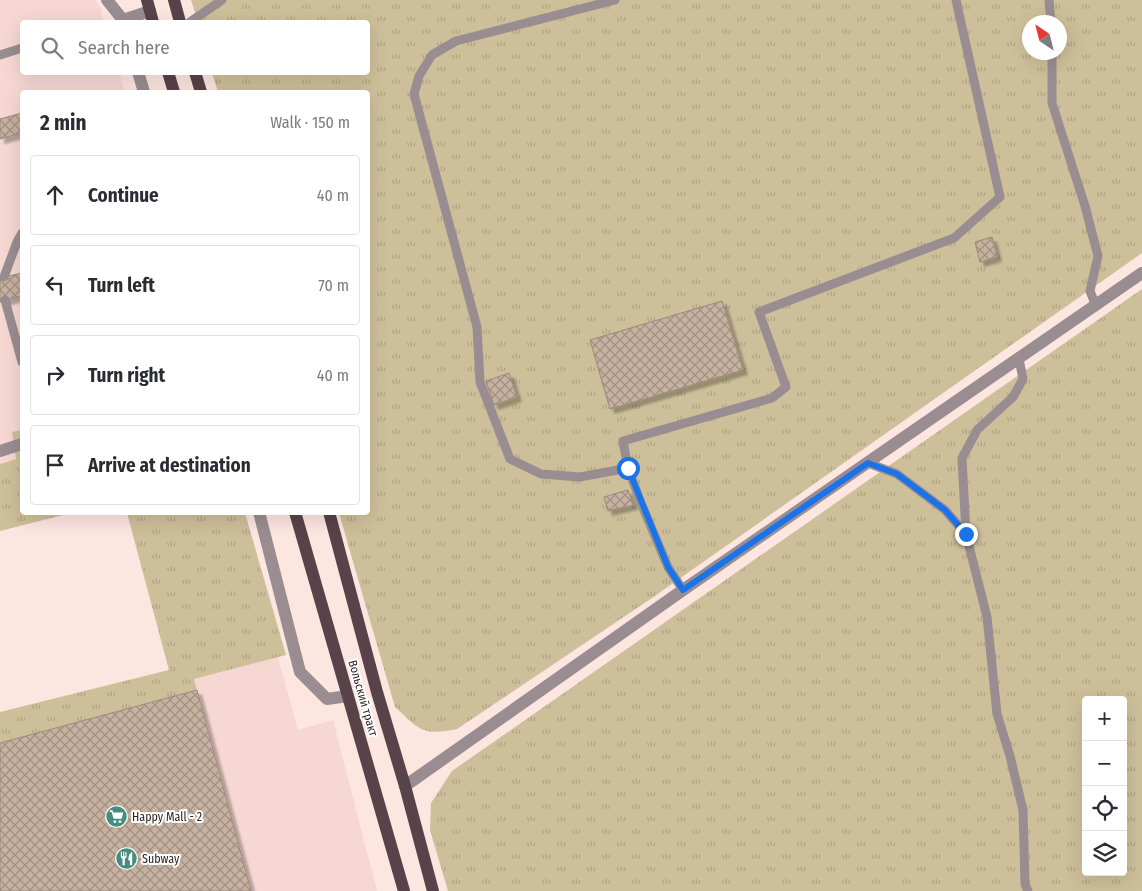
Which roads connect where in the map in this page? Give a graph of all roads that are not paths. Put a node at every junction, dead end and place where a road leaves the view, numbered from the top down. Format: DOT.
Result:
graph roads {
  1 [pos="108,0"];
  2 [pos="118,0"];
  3 [pos="174,0"];
  4 [pos="222,0"];
  5 [pos="615,0"];
  6 [pos="956,0"];
  7 [pos="1049,0"];
  8 [pos="150,11"];
  9 [pos="1050,15"];
  10 [pos="119,20"];
  11 [pos="120,20"];
  12 [pos="125,20"];
  13 [pos="179,20"];
  14 [pos="193,20"];
  15 [pos="20,49"];
  16 [pos="0,55"];
  17 [pos="1052,60"];
  18 [pos="139,75"];
  19 [pos="169,75"];
  20 [pos="196,75"];
  21 [pos="143,90"];
  22 [pos="173,90"];
  23 [pos="200,90"];
  24 [pos="20,237"];
  25 [pos="1142,273"];
  26 [pos="4,277"];
  27 [pos="4,300"];
  28 [pos="1096,306"];
  29 [pos="20,355"];
  30 [pos="1019,359"];
  31 [pos="20,445"];
  32 [pos="0,451"];
  33 [pos="868,463"];
  34 [pos="628,468"];
  35 [pos="260,515"];
  36 [pos="296,515"];
  37 [pos="330,515"];
  38 [pos="966,534"];
  39 [pos="683,590"];
  40 [pos="348,696"];
  41 [pos="405,786"];
  42 [pos="404,891"];
  43 [pos="433,891"];
  44 [pos="1028,891"];
  1 -- 10 [label="street"];
  2 -- 11 [label="street"];
  3 -- 13 [label="main road"];
  4 -- 14 [label="lane"];
  5 -- 34 [label="lane"];
  6 -- 34 [label="lane"];
  7 -- 9 [label="lane"];
  8 -- 12 [label="street"];
  15 -- 16 [label="lane"];
  17 -- 28 [label="lane"];
  18 -- 21 [label="street"];
  19 -- 22 [label="main road"];
  20 -- 23 [label="main road"];
  24 -- 26 [label="lane"];
  25 -- 28 [label="street"];
  27 -- 29 [label="lane"];
  28 -- 30 [label="street"];
  30 -- 33 [label="street"];
  30 -- 38 [label="lane"];
  31 -- 32 [label="street"];
  33 -- 38 [label="lane"];
  33 -- 39 [label="street"];
  34 -- 39 [label="lane"];
  35 -- 40 [label="street"];
  36 -- 40 [label="main road, Вольский тракт"];
  37 -- 41 [label="main road, Вольский тракт"];
  38 -- 44 [label="lane"];
  39 -- 41 [label="street"];
  40 -- 42 [label="main road, Вольский тракт"];
  41 -- 43 [label="main road, Вольский тракт"];
}
